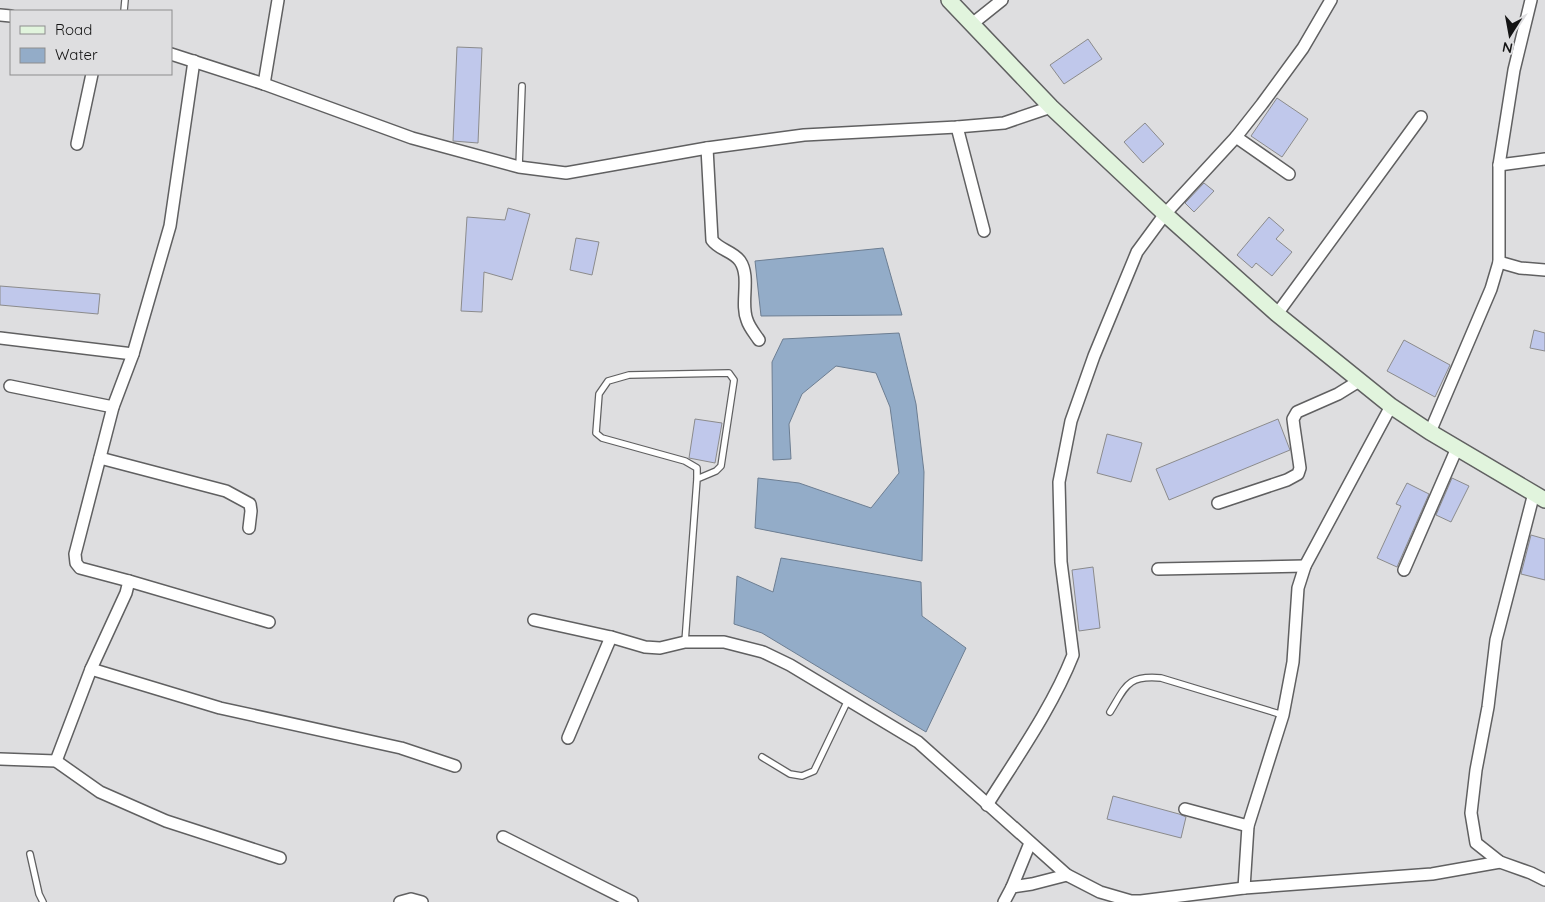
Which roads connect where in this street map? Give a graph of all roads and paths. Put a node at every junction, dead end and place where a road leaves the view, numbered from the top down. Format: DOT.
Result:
graph roads {
  1 [pos="278,0"];
  2 [pos="950,0"];
  3 [pos="1002,0"];
  4 [pos="1331,0"];
  5 [pos="1531,0"];
  6 [pos="972,24"];
  7 [pos="172,54"];
  8 [pos="194,61"];
  9 [pos="92,75"];
  10 [pos="264,84"];
  11 [pos="522,86"];
  12 [pos="1051,107"];
  13 [pos="1421,117"];
  14 [pos="957,127"];
  15 [pos="1236,137"];
  16 [pos="78,144"];
  17 [pos="707,148"];
  18 [pos="1545,159"];
  19 [pos="1500,165"];
  20 [pos="520,167"];
  21 [pos="1289,174"];
  22 [pos="1165,214"];
  23 [pos="984,231"];
  24 [pos="1500,262"];
  25 [pos="1545,270"];
  26 [pos="1277,314"];
  27 [pos="0,338"];
  28 [pos="759,340"];
  29 [pos="133,354"];
  30 [pos="1359,381"];
  31 [pos="10,386"];
  32 [pos="1391,406"];
  33 [pos="113,407"];
  34 [pos="1430,432"];
  35 [pos="1456,448"];
  36 [pos="100,458"];
  37 [pos="697,479"];
  38 [pos="1540,497"];
  39 [pos="1218,503"];
  40 [pos="248,528"];
  41 [pos="1305,566"];
  42 [pos="1158,569"];
  43 [pos="1404,570"];
  44 [pos="128,581"];
  45 [pos="534,620"];
  46 [pos="269,622"];
  47 [pos="611,637"];
  48 [pos="685,642"];
  49 [pos="91,669"];
  50 [pos="848,700"];
  51 [pos="1110,712"];
  52 [pos="1283,715"];
  53 [pos="568,738"];
  54 [pos="762,757"];
  55 [pos="0,759"];
  56 [pos="56,761"];
  57 [pos="455,766"];
  58 [pos="987,805"];
  59 [pos="1185,809"];
  60 [pos="1248,826"];
  61 [pos="503,837"];
  62 [pos="1030,843"];
  63 [pos="30,854"];
  64 [pos="280,858"];
  65 [pos="1500,862"];
  66 [pos="1067,875"];
  67 [pos="1545,880"];
  68 [pos="1012,887"];
  69 [pos="1244,888"];
  70 [pos="1136,901"];
  71 [pos="43,902"];
  72 [pos="400,902"];
  73 [pos="422,902"];
  74 [pos="632,902"];
  75 [pos="1004,902"];
  1 -- 10 [label="street"];
  2 -- 6 [label="main road"];
  3 -- 6 [label="street"];
  4 -- 15 [label="street"];
  5 -- 19 [label="street"];
  6 -- 12 [label="main road"];
  7 -- 8 [label="street"];
  8 -- 10 [label="street"];
  8 -- 29 [label="street"];
  9 -- 16 [label="street"];
  10 -- 20 [label="street"];
  11 -- 20 [label="lane"];
  12 -- 14 [label="street"];
  12 -- 22 [label="main road"];
  13 -- 26 [label="street"];
  14 -- 17 [label="street"];
  14 -- 23 [label="street"];
  15 -- 21 [label="street"];
  15 -- 22 [label="street"];
  17 -- 20 [label="street"];
  17 -- 28 [label="street"];
  18 -- 19 [label="street"];
  19 -- 24 [label="street"];
  22 -- 26 [label="main road"];
  22 -- 58 [label="street"];
  24 -- 25 [label="street"];
  24 -- 34 [label="street"];
  26 -- 30 [label="main road"];
  27 -- 29 [label="street"];
  29 -- 33 [label="street"];
  30 -- 32 [label="main road"];
  30 -- 39 [label="street"];
  31 -- 33 [label="street"];
  32 -- 34 [label="main road"];
  32 -- 41 [label="street"];
  33 -- 36 [label="street"];
  34 -- 35 [label="main road"];
  35 -- 38 [label="main road"];
  35 -- 43 [label="street"];
  36 -- 40 [label="street"];
  36 -- 44 [label="street"];
  37 -- 37 [label="lane"];
  37 -- 48 [label="lane"];
  38 -- 65 [label="street"];
  41 -- 42 [label="street"];
  41 -- 52 [label="street"];
  44 -- 46 [label="street"];
  44 -- 49 [label="street"];
  45 -- 47 [label="street"];
  47 -- 48 [label="street"];
  47 -- 53 [label="street"];
  48 -- 50 [label="street"];
  49 -- 56 [label="street"];
  49 -- 57 [label="street"];
  50 -- 54 [label="lane"];
  50 -- 58 [label="street"];
  51 -- 52 [label="lane"];
  52 -- 60 [label="street"];
  55 -- 56 [label="street"];
  56 -- 64 [label="street"];
  58 -- 62 [label="street"];
  59 -- 60 [label="street"];
  60 -- 69 [label="street"];
  61 -- 74 [label="street"];
  62 -- 66 [label="street"];
  62 -- 68 [label="street"];
  63 -- 71 [label="lane"];
  65 -- 67 [label="street"];
  65 -- 69 [label="street"];
  66 -- 68 [label="street"];
  66 -- 70 [label="street"];
  68 -- 75 [label="street"];
  69 -- 70 [label="street"];
  72 -- 73 [label="street"];
}
